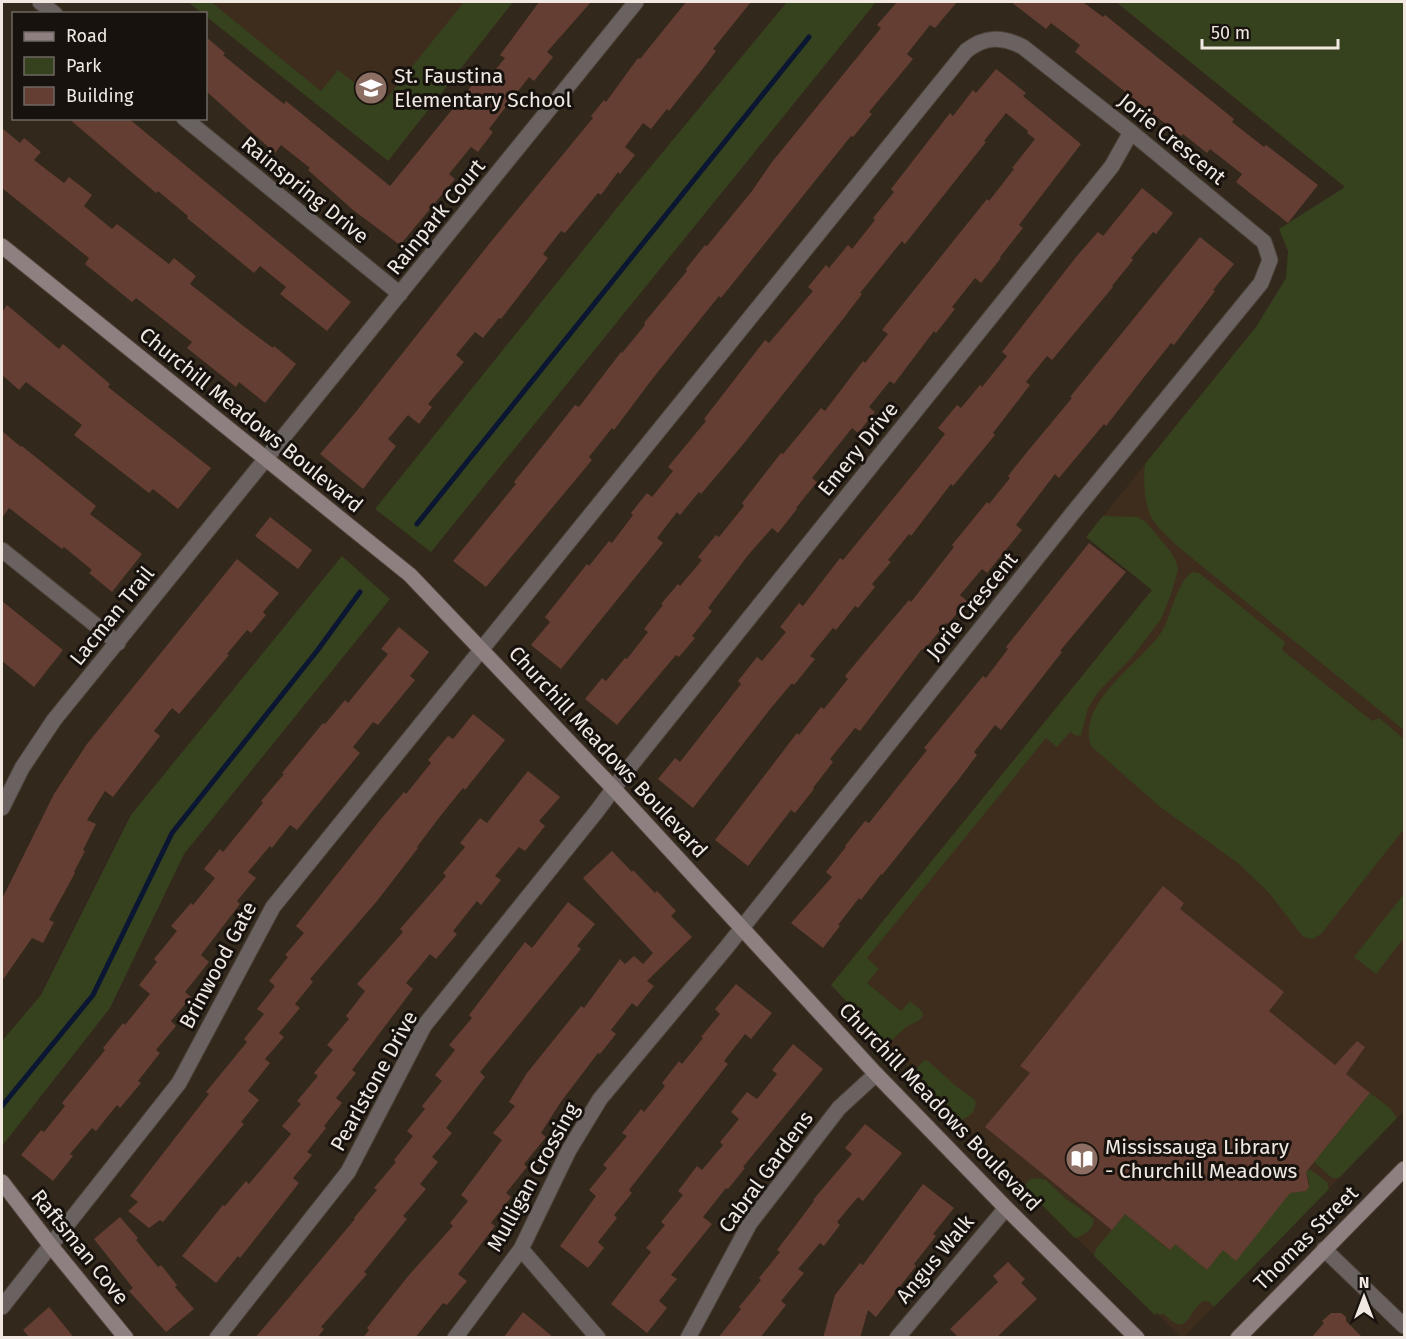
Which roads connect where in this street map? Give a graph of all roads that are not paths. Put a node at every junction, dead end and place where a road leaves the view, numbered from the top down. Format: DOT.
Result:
graph roads {
  1 [pos="40,2"];
  2 [pos="636,2"];
  3 [pos="52,12"];
  4 [pos="186,120"];
  5 [pos="1131,132"];
  6 [pos="2,246"];
  7 [pos="400,294"];
  8 [pos="266,459"];
  9 [pos="2,550"];
  10 [pos="118,643"];
  11 [pos="481,648"];
  12 [pos="614,789"];
  13 [pos="2,808"];
  14 [pos="742,927"];
  15 [pos="876,1074"];
  16 [pos="1404,1169"];
  17 [pos="2,1182"];
  18 [pos="1006,1208"];
  19 [pos="51,1246"];
  20 [pos="521,1249"];
  21 [pos="1324,1249"];
  22 [pos="2,1307"];
  23 [pos="1404,1326"];
  24 [pos="126,1338"];
  25 [pos="217,1338"];
  26 [pos="455,1338"];
  27 [pos="598,1338"];
  28 [pos="688,1338"];
  29 [pos="897,1338"];
  30 [pos="1137,1338"];
  31 [pos="1238,1338"];
  1 -- 3 [label="street"];
  2 -- 7 [label="street, Rainpark Court"];
  4 -- 7 [label="street, Rainspring Drive"];
  5 -- 11 [label="street, Jorie Crescent"];
  5 -- 12 [label="street, Emery Drive"];
  5 -- 14 [label="street, Jorie Crescent"];
  6 -- 8 [label="street, Churchill Meadows Boulevard"];
  7 -- 8 [label="street, Rainpark Court"];
  8 -- 10 [label="street, Lacman Trail"];
  8 -- 11 [label="street, Churchill Meadows Boulevard"];
  9 -- 10 [label="street"];
  10 -- 13 [label="street, Lacman Trail"];
  11 -- 12 [label="street, Churchill Meadows Boulevard"];
  11 -- 19 [label="street, Brinwood Gate"];
  12 -- 14 [label="street, Churchill Meadows Boulevard"];
  12 -- 25 [label="street, Pearlstone Drive"];
  14 -- 15 [label="street, Churchill Meadows Boulevard"];
  14 -- 20 [label="street, Mulligan Crossing"];
  15 -- 18 [label="street, Churchill Meadows Boulevard"];
  15 -- 28 [label="street, Cabral Gardens"];
  16 -- 21 [label="street, Thomas Street"];
  17 -- 19 [label="street, Raftsman Cove"];
  18 -- 29 [label="street, Angus Walk"];
  18 -- 30 [label="street, Churchill Meadows Boulevard"];
  19 -- 22 [label="street, Brinwood Gate"];
  19 -- 24 [label="street, Raftsman Cove"];
  20 -- 26 [label="street, Mulligan Crossing"];
  20 -- 27 [label="street"];
  21 -- 23 [label="street"];
  21 -- 31 [label="street, Thomas Street"];
}
